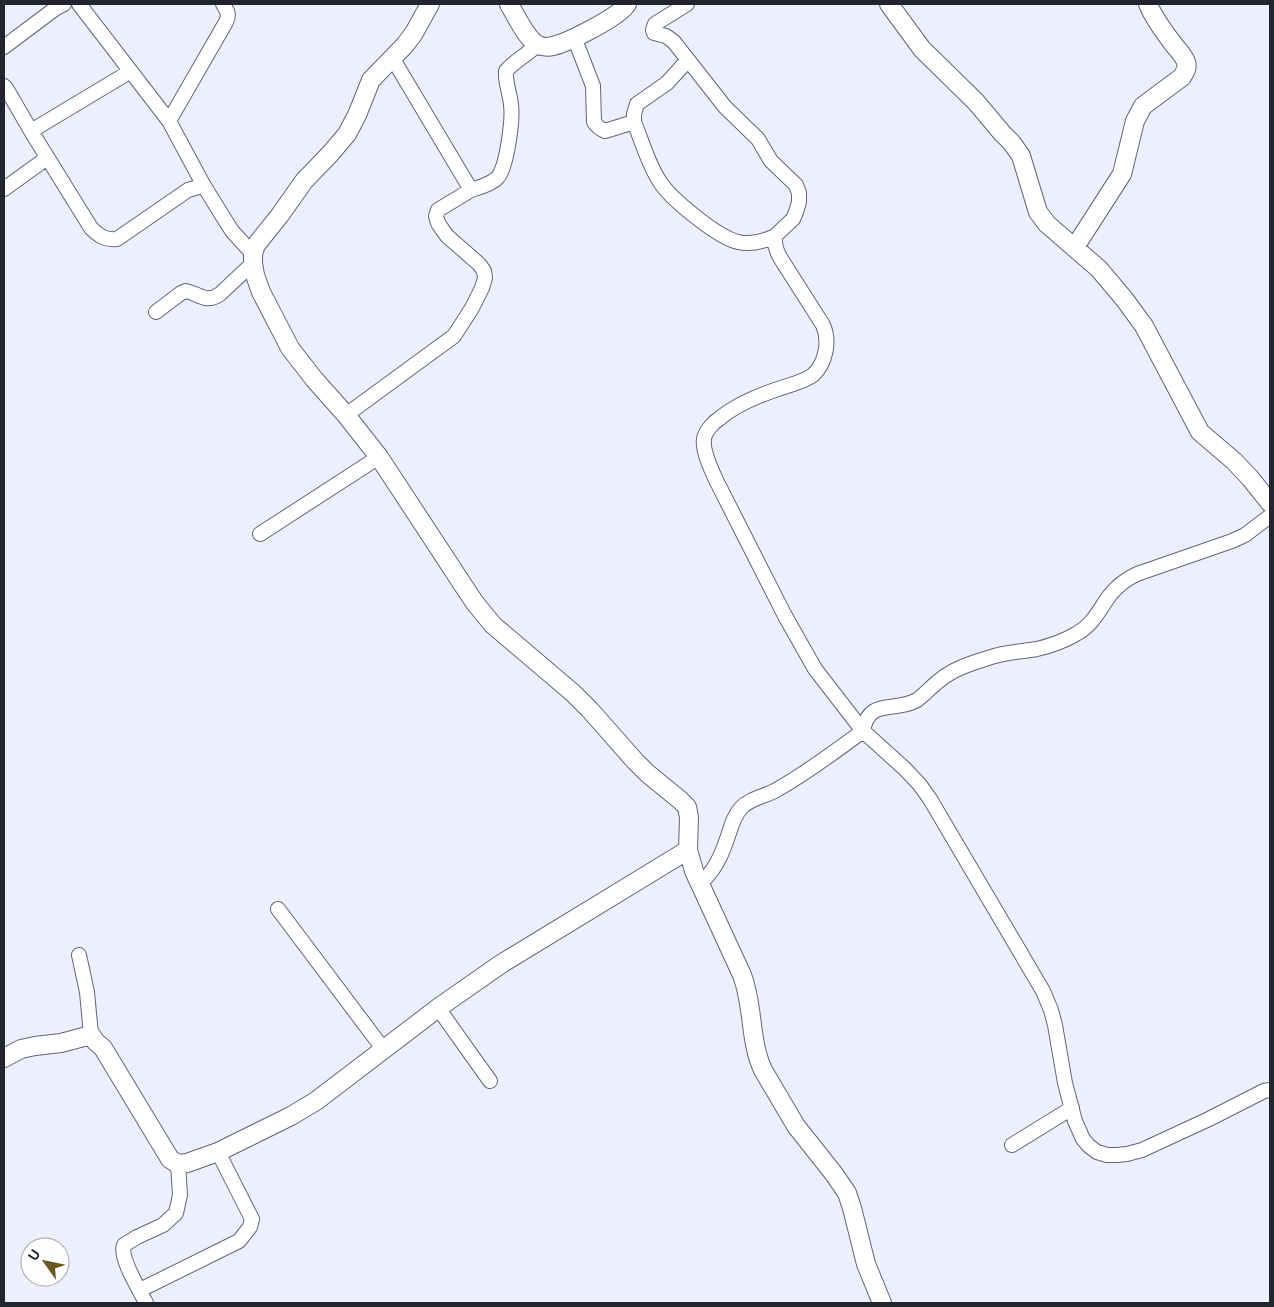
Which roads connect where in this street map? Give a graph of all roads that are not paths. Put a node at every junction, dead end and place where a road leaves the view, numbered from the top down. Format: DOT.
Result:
graph roads {
  1 [pos="64,4"];
  2 [pos="79,4"];
  3 [pos="223,4"];
  4 [pos="430,4"];
  5 [pos="509,4"];
  6 [pos="626,4"];
  7 [pos="687,4"];
  8 [pos="889,4"];
  9 [pos="1148,4"];
  10 [pos="574,38"];
  11 [pos="537,45"];
  12 [pos="4,47"];
  13 [pos="393,59"];
  14 [pos="688,60"];
  15 [pos="132,71"];
  16 [pos="4,86"];
  17 [pos="169,121"];
  18 [pos="634,122"];
  19 [pos="31,131"];
  20 [pos="47,158"];
  21 [pos="204,186"];
  22 [pos="4,189"];
  23 [pos="471,190"];
  24 [pos="775,236"];
  25 [pos="1075,247"];
  26 [pos="253,258"];
  27 [pos="156,312"];
  28 [pos="346,415"];
  29 [pos="379,457"];
  30 [pos="1270,503"];
  31 [pos="1270,516"];
  32 [pos="260,534"];
  33 [pos="863,731"];
  34 [pos="688,850"];
  35 [pos="700,884"];
  36 [pos="278,909"];
  37 [pos="79,955"];
  38 [pos="438,1008"];
  39 [pos="91,1035"];
  40 [pos="384,1050"];
  41 [pos="4,1058"];
  42 [pos="490,1082"];
  43 [pos="1270,1090"];
  44 [pos="1072,1108"];
  45 [pos="1012,1145"];
  46 [pos="218,1152"];
  47 [pos="178,1164"];
  48 [pos="140,1290"];
  49 [pos="146,1303"];
  50 [pos="882,1303"];
  1 -- 12 [label="street"];
  2 -- 15 [label="street"];
  3 -- 17 [label="street"];
  4 -- 13 [label="street"];
  5 -- 11 [label="street"];
  6 -- 10 [label="street"];
  7 -- 14 [label="street"];
  8 -- 25 [label="street"];
  9 -- 25 [label="street"];
  10 -- 11 [label="street"];
  10 -- 18 [label="street"];
  11 -- 23 [label="street"];
  13 -- 23 [label="street"];
  13 -- 26 [label="street"];
  14 -- 18 [label="street"];
  14 -- 24 [label="street"];
  15 -- 17 [label="street"];
  15 -- 19 [label="street"];
  16 -- 19 [label="street"];
  17 -- 21 [label="street"];
  18 -- 24 [label="street"];
  19 -- 20 [label="street"];
  20 -- 21 [label="street"];
  20 -- 22 [label="street"];
  21 -- 26 [label="street"];
  23 -- 28 [label="street"];
  24 -- 33 [label="street"];
  25 -- 30 [label="street"];
  26 -- 27 [label="street"];
  26 -- 28 [label="street"];
  28 -- 29 [label="street"];
  29 -- 32 [label="street"];
  29 -- 34 [label="street"];
  31 -- 33 [label="street"];
  33 -- 35 [label="street"];
  33 -- 44 [label="street"];
  34 -- 35 [label="street"];
  34 -- 38 [label="street"];
  35 -- 50 [label="street"];
  36 -- 40 [label="street"];
  37 -- 39 [label="street"];
  38 -- 40 [label="street"];
  38 -- 42 [label="street"];
  39 -- 41 [label="street"];
  39 -- 47 [label="street"];
  40 -- 46 [label="street"];
  43 -- 44 [label="street"];
  44 -- 45 [label="street"];
  46 -- 47 [label="street"];
  46 -- 48 [label="street"];
  47 -- 48 [label="street"];
  48 -- 49 [label="street"];
}
